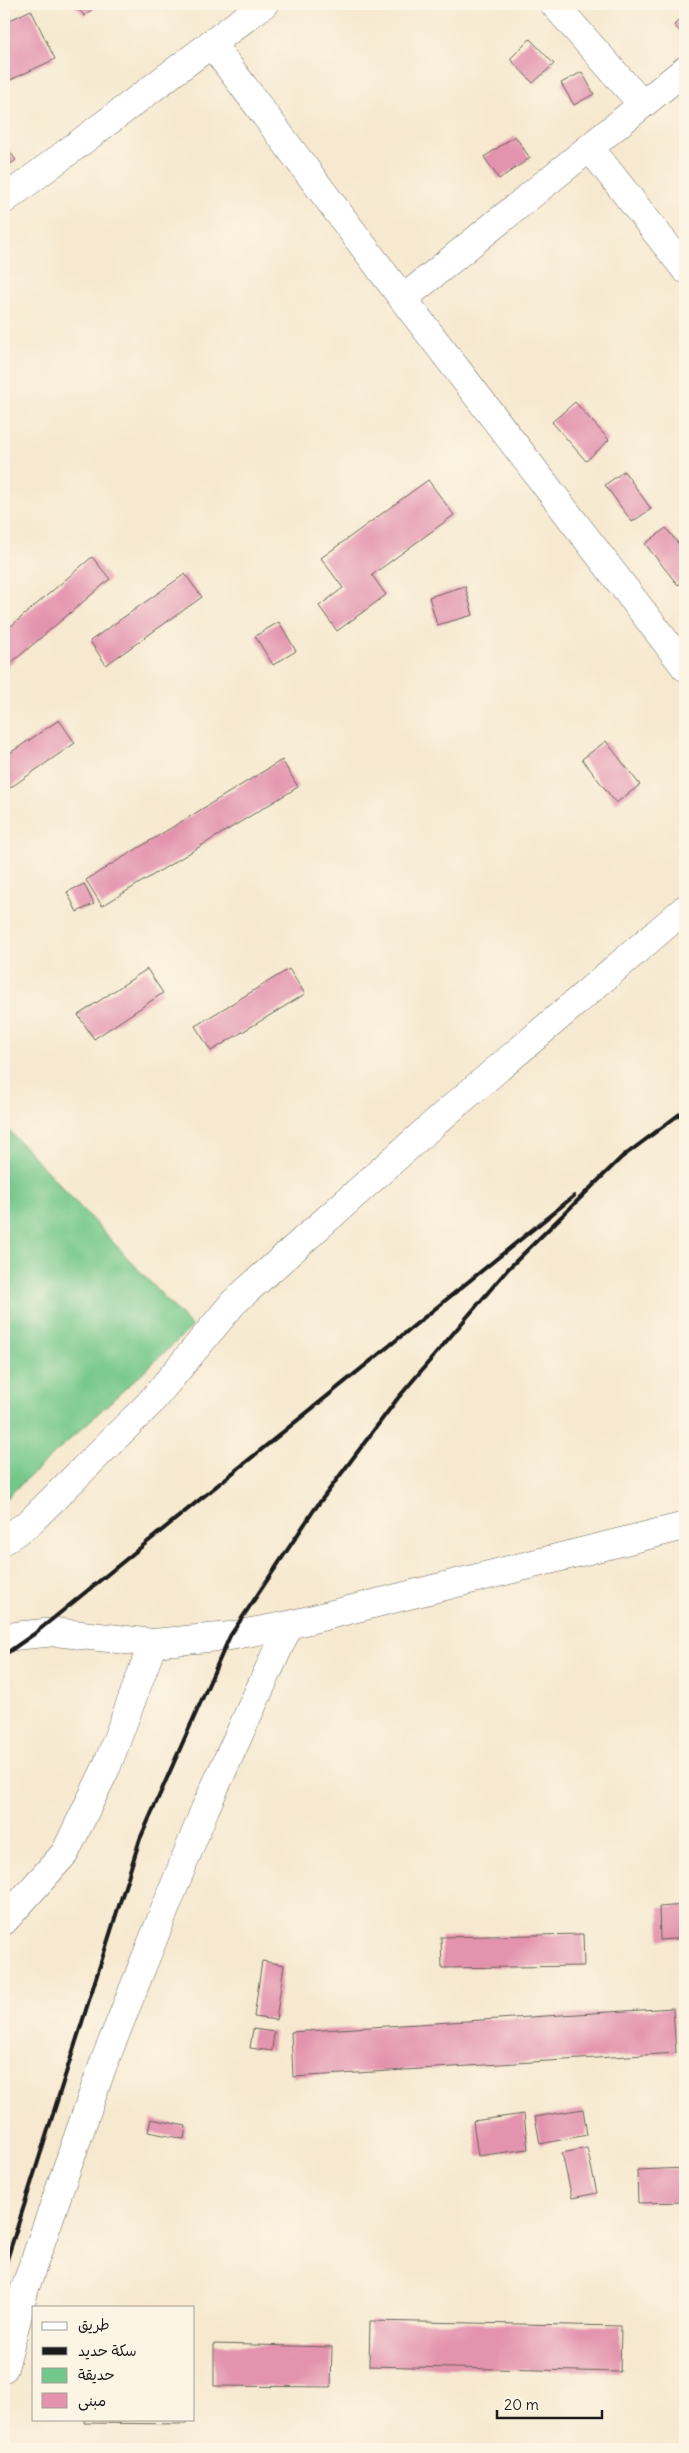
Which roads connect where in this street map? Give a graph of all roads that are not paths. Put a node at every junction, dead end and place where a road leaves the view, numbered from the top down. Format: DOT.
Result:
graph roads {
  1 [pos="264,4"];
  2 [pos="554,4"];
  3 [pos="211,43"];
  4 [pos="685,70"];
  5 [pos="642,104"];
  6 [pos="590,148"];
  7 [pos="4,200"];
  8 [pos="685,269"];
  9 [pos="403,299"];
  10 [pos="685,667"];
  11 [pos="685,909"];
  12 [pos="685,1526"];
  13 [pos="4,1540"];
  14 [pos="289,1625"];
  15 [pos="4,1637"];
  16 [pos="153,1643"];
  17 [pos="4,1921"];
  18 [pos="14,2289"];
  19 [pos="4,2368"];
  1 -- 3 [label="street"];
  2 -- 5 [label="street"];
  3 -- 7 [label="street"];
  3 -- 9 [label="street"];
  4 -- 5 [label="street"];
  5 -- 6 [label="street"];
  6 -- 8 [label="street"];
  6 -- 9 [label="street"];
  9 -- 10 [label="street"];
  11 -- 13 [label="street"];
  12 -- 14 [label="street"];
  14 -- 16 [label="street"];
  14 -- 18 [label="street"];
  15 -- 16 [label="street"];
  16 -- 17 [label="street"];
  18 -- 19 [label="street"];
}
